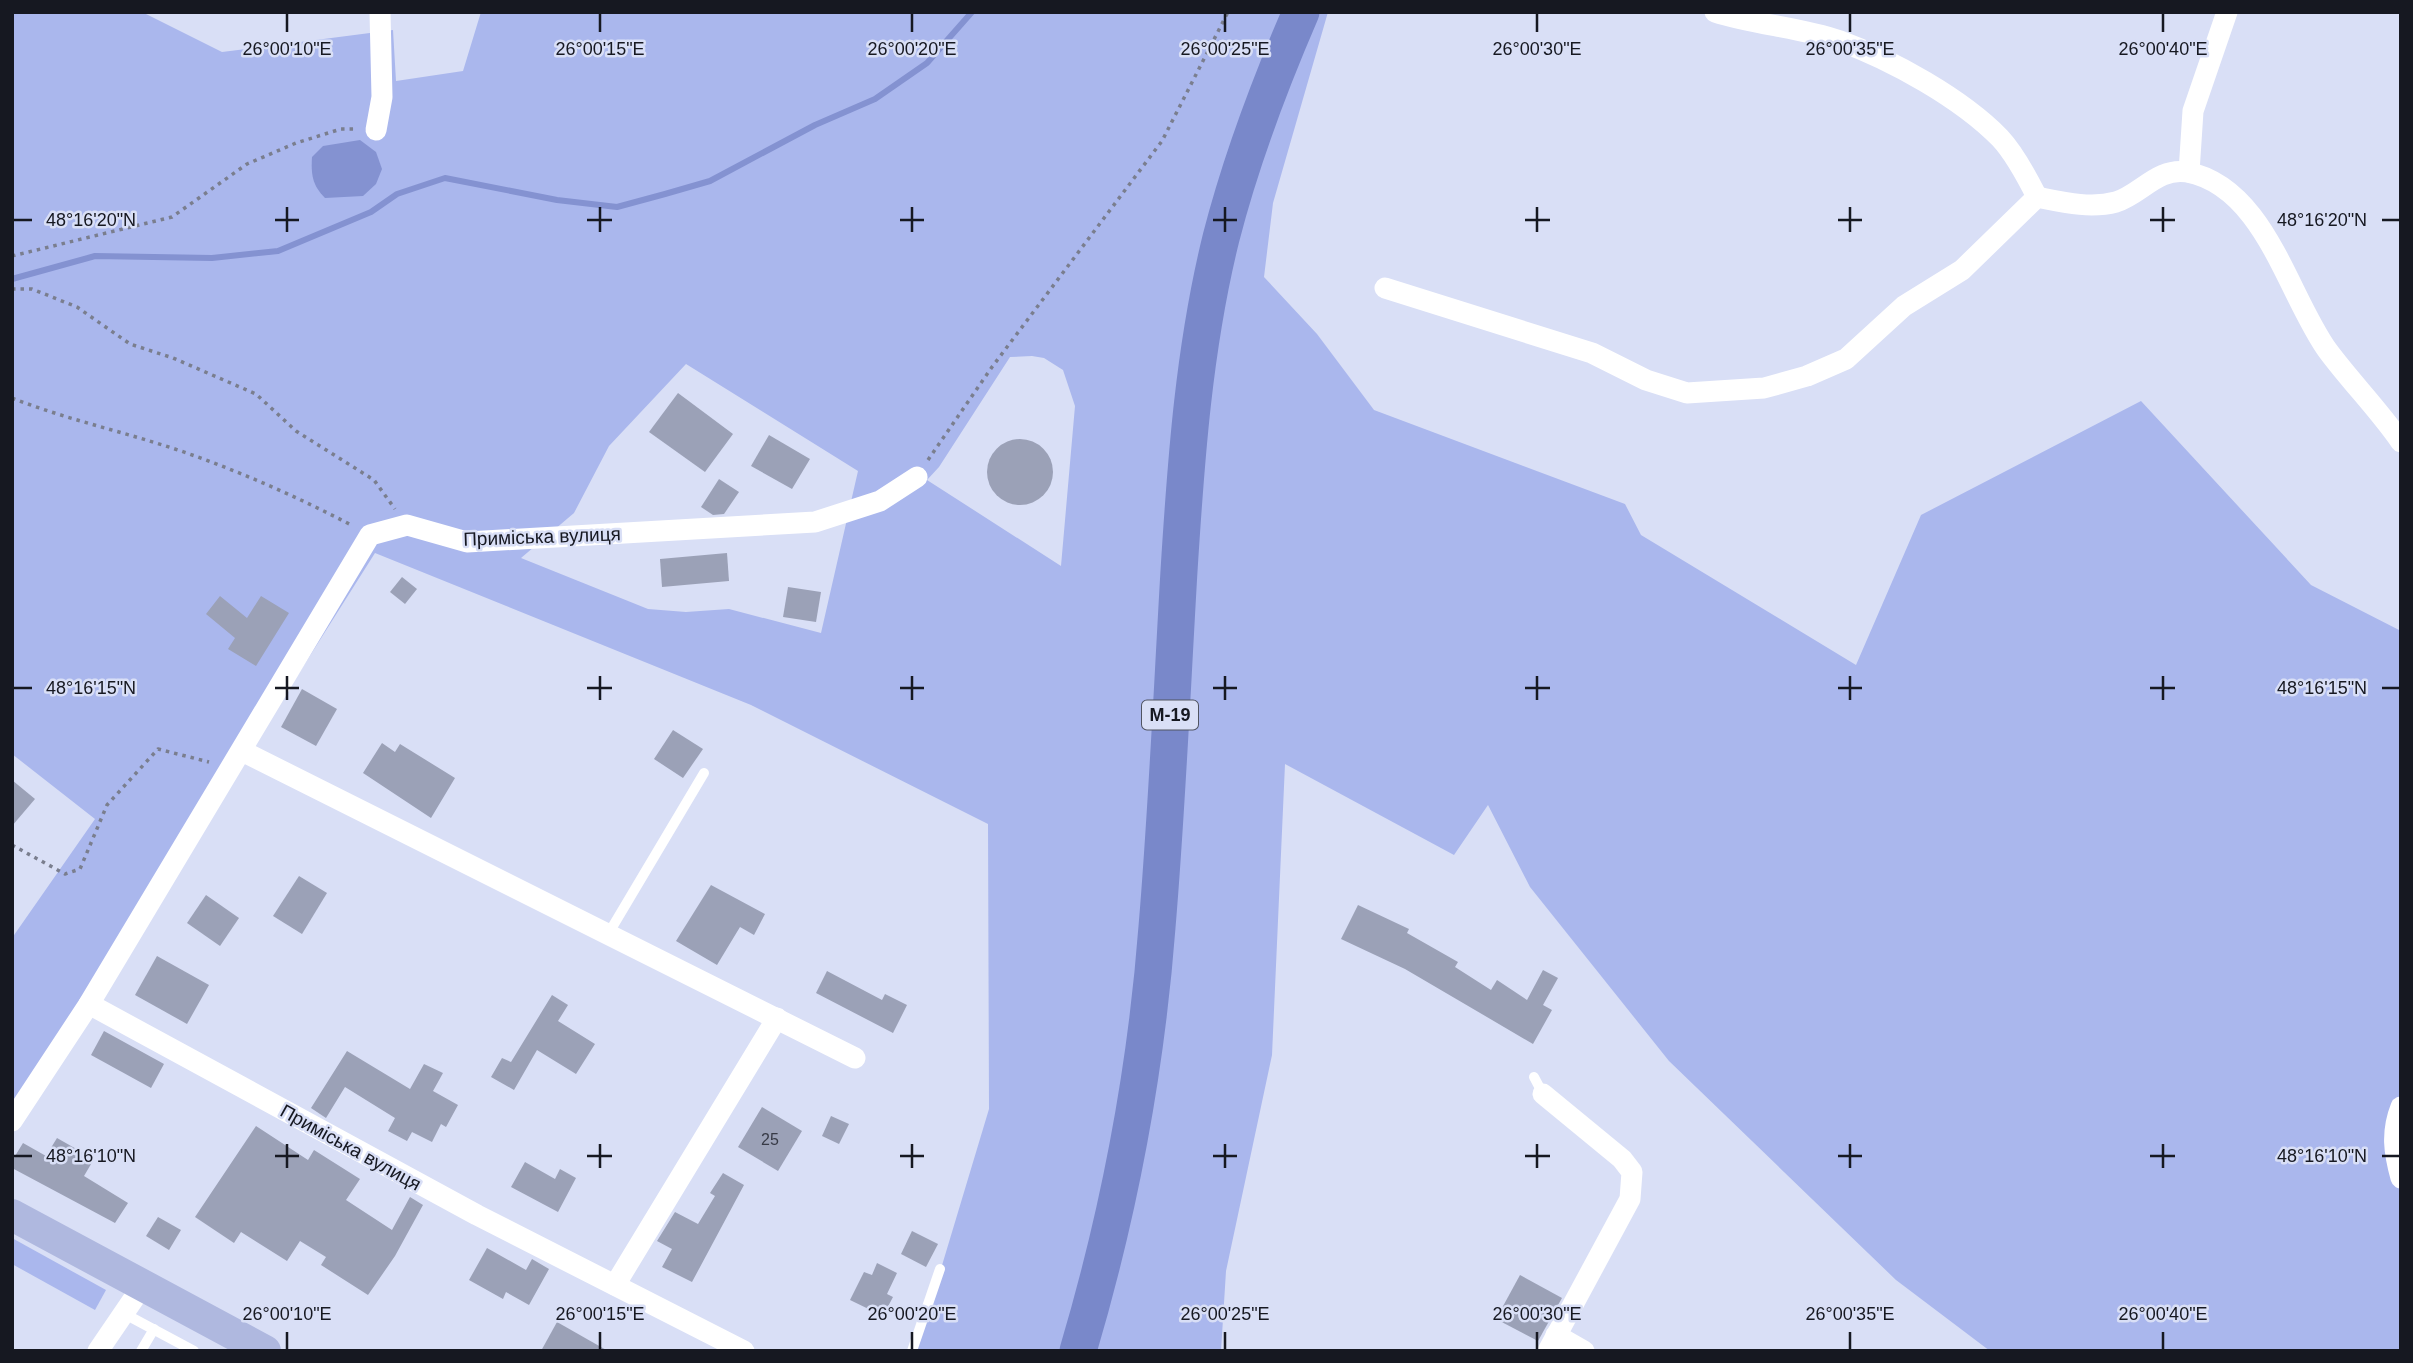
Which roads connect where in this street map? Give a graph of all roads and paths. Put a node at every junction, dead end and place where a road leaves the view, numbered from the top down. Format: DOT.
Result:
graph roads {
  1 [pos="380,12"];
  2 [pos="1228,12"];
  3 [pos="1301,12"];
  4 [pos="1715,12"];
  5 [pos="2227,12"];
  6 [pos="376,130"];
  7 [pos="2189,172"];
  8 [pos="2036,197"];
  9 [pos="12,256"];
  10 [pos="1384,288"];
  11 [pos="12,289"];
  12 [pos="12,398"];
  13 [pos="2401,442"];
  14 [pos="917,477"];
  15 [pos="407,525"];
  16 [pos="370,535"];
  17 [pos="237,760"];
  18 [pos="704,773"];
  19 [pos="12,845"];
  20 [pos="607,936"];
  21 [pos="89,1004"];
  22 [pos="777,1018"];
  23 [pos="855,1058"];
  24 [pos="1538,1086"];
  25 [pos="2401,1107"];
  26 [pos="12,1121"];
  27 [pos="2401,1178"];
  28 [pos="12,1216"];
  29 [pos="940,1269"];
  30 [pos="143,1285"];
  31 [pos="615,1285"];
  32 [pos="123,1314"];
  33 [pos="154,1329"];
  34 [pos="1552,1343"];
  35 [pos="99,1351"];
  36 [pos="141,1351"];
  37 [pos="194,1351"];
  38 [pos="265,1351"];
  39 [pos="744,1351"];
  40 [pos="912,1351"];
  41 [pos="1078,1351"];
  42 [pos="1584,1351"];
  1 -- 6 [label="street"];
  2 -- 14 [label="path"];
  3 -- 41 [label="highway, М-19"];
  4 -- 8 [label="street"];
  5 -- 7 [label="street"];
  6 -- 9 [label="path"];
  7 -- 8 [label="street"];
  7 -- 13 [label="street"];
  8 -- 10 [label="street"];
  11 -- 15 [label="path"];
  12 -- 16 [label="path"];
  14 -- 15 [label="street, Приміська вулиця"];
  15 -- 16 [label="street"];
  16 -- 17 [label="street"];
  17 -- 19 [label="path"];
  17 -- 20 [label="street"];
  17 -- 21 [label="street"];
  18 -- 20 [label="lane"];
  20 -- 22 [label="street"];
  21 -- 26 [label="street"];
  21 -- 31 [label="street, Приміська вулиця"];
  22 -- 23 [label="street"];
  22 -- 31 [label="street"];
  24 -- 34 [label="street"];
  25 -- 27 [label="street"];
  28 -- 30 [label="main road"];
  29 -- 40 [label="lane"];
  30 -- 32 [label="street"];
  30 -- 38 [label="main road"];
  31 -- 39 [label="street, Приміська вулиця"];
  32 -- 33 [label="lane"];
  32 -- 35 [label="street"];
  33 -- 36 [label="lane"];
  33 -- 37 [label="lane"];
  34 -- 42 [label="street"];
}
